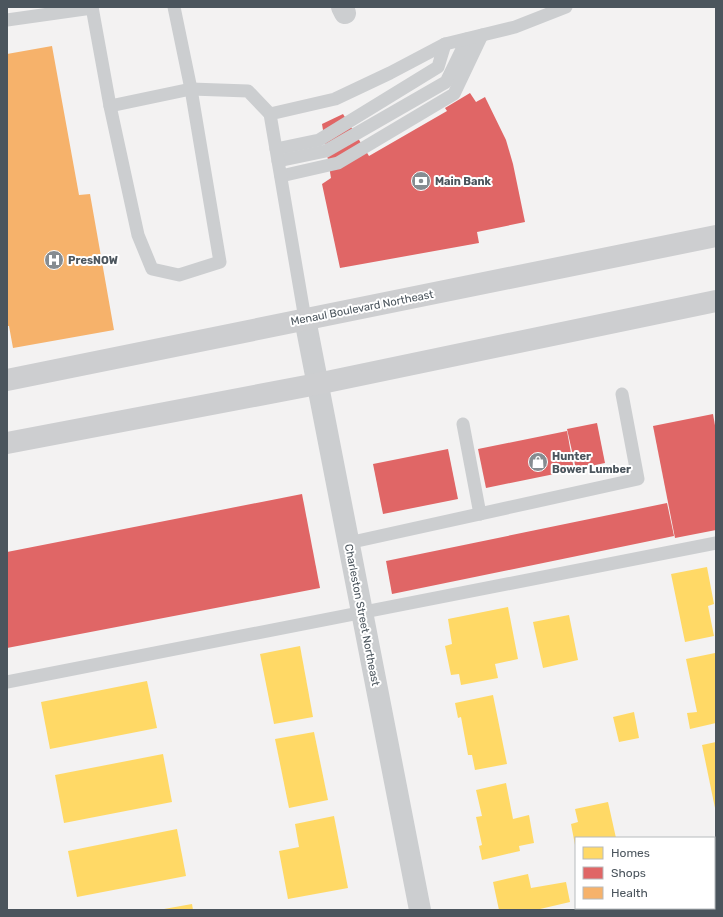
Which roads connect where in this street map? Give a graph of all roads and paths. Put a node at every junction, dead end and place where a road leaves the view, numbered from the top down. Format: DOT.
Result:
graph roads {
  1 [pos="174,7"];
  2 [pos="566,7"];
  3 [pos="92,8"];
  4 [pos="7,20"];
  5 [pos="482,35"];
  6 [pos="467,38"];
  7 [pos="445,44"];
  8 [pos="190,89"];
  9 [pos="110,106"];
  10 [pos="270,114"];
  11 [pos="277,155"];
  12 [pos="281,176"];
  13 [pos="716,236"];
  14 [pos="716,301"];
  15 [pos="305,320"];
  16 [pos="7,380"];
  17 [pos="317,384"];
  18 [pos="622,394"];
  19 [pos="463,424"];
  20 [pos="7,443"];
  21 [pos="480,514"];
  22 [pos="716,542"];
  23 [pos="348,543"];
  24 [pos="362,613"];
  25 [pos="7,682"];
  26 [pos="420,910"];
  1 -- 8 [label="lane"];
  2 -- 5 [label="lane"];
  3 -- 4 [label="lane"];
  3 -- 9 [label="lane"];
  5 -- 6 [label="lane"];
  5 -- 12 [label="lane"];
  6 -- 7 [label="lane"];
  6 -- 11 [label="lane"];
  7 -- 10 [label="lane"];
  7 -- 11 [label="lane"];
  8 -- 9 [label="lane"];
  8 -- 9 [label="lane"];
  8 -- 10 [label="lane"];
  10 -- 11 [label="lane"];
  11 -- 12 [label="lane"];
  12 -- 15 [label="lane"];
  13 -- 15 [label="main road, Menaul Boulevard Northeast"];
  14 -- 17 [label="main road"];
  15 -- 16 [label="main road, Menaul Boulevard Northeast"];
  15 -- 17 [label="street, Charleston Street Northeast"];
  17 -- 20 [label="main road"];
  17 -- 23 [label="street, Charleston Street Northeast"];
  18 -- 21 [label="lane"];
  19 -- 21 [label="lane"];
  21 -- 23 [label="lane"];
  22 -- 24 [label="lane"];
  23 -- 24 [label="street, Charleston Street Northeast"];
  24 -- 25 [label="lane"];
  24 -- 26 [label="street, Charleston Street Northeast"];
}
